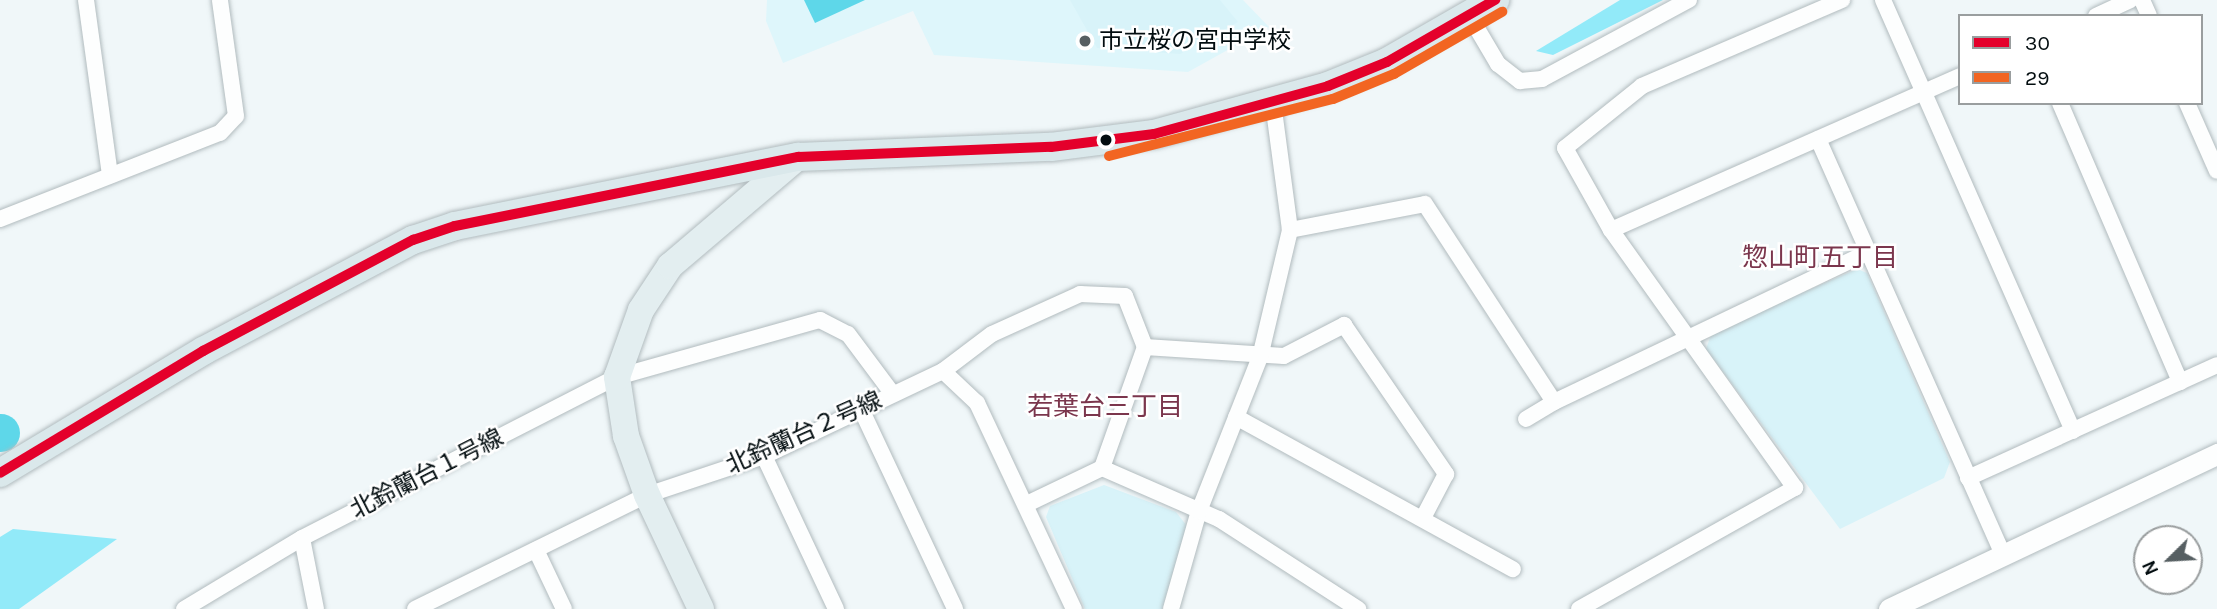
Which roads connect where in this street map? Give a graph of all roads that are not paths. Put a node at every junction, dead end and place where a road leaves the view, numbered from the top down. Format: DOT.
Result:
graph roads {
  1 [pos="86,0"];
  2 [pos="220,0"];
  3 [pos="1495,0"];
  4 [pos="1689,0"];
  5 [pos="1842,0"];
  6 [pos="1883,0"];
  7 [pos="2131,0"];
  8 [pos="1462,7"];
  9 [pos="2100,14"];
  10 [pos="1958,77"];
  11 [pos="1924,92"];
  12 [pos="1273,103"];
  13 [pos="2061,105"];
  14 [pos="2188,105"];
  15 [pos="1818,139"];
  16 [pos="798,157"];
  17 [pos="2217,171"];
  18 [pos="110,175"];
  19 [pos="0,219"];
  20 [pos="1290,230"];
  21 [pos="1611,230"];
  22 [pos="1868,252"];
  23 [pos="1688,337"];
  24 [pos="1145,347"];
  25 [pos="1260,357"];
  26 [pos="2217,365"];
  27 [pos="943,371"];
  28 [pos="617,377"];
  29 [pos="2180,382"];
  30 [pos="892,393"];
  31 [pos="1554,402"];
  32 [pos="861,409"];
  33 [pos="1236,417"];
  34 [pos="1526,419"];
  35 [pos="2073,430"];
  36 [pos="2217,454"];
  37 [pos="764,456"];
  38 [pos="1102,468"];
  39 [pos="0,473"];
  40 [pos="1968,478"];
  41 [pos="646,495"];
  42 [pos="1029,503"];
  43 [pos="1199,511"];
  44 [pos="1423,518"];
  45 [pos="302,538"];
  46 [pos="536,550"];
  47 [pos="2002,552"];
  48 [pos="1513,569"];
  49 [pos="184,609"];
  50 [pos="316,609"];
  51 [pos="415,609"];
  52 [pos="564,609"];
  53 [pos="701,609"];
  54 [pos="836,609"];
  55 [pos="955,609"];
  56 [pos="1074,609"];
  57 [pos="1171,609"];
  58 [pos="1358,609"];
  59 [pos="1579,609"];
  60 [pos="1889,609"];
  1 -- 18 [label="street"];
  2 -- 18 [label="street"];
  3 -- 8 [label="highway"];
  4 -- 8 [label="street"];
  5 -- 21 [label="street"];
  6 -- 11 [label="street"];
  7 -- 9 [label="street"];
  8 -- 12 [label="highway"];
  10 -- 11 [label="street"];
  11 -- 15 [label="street"];
  11 -- 35 [label="street"];
  12 -- 16 [label="highway"];
  12 -- 20 [label="street"];
  13 -- 29 [label="street"];
  14 -- 17 [label="street"];
  15 -- 21 [label="street"];
  15 -- 22 [label="street"];
  16 -- 28 [label="main road"];
  16 -- 39 [label="highway"];
  18 -- 19 [label="street"];
  20 -- 25 [label="street"];
  20 -- 31 [label="street"];
  21 -- 23 [label="street"];
  22 -- 23 [label="street"];
  22 -- 40 [label="street"];
  23 -- 31 [label="street"];
  23 -- 59 [label="street"];
  24 -- 25 [label="street"];
  24 -- 27 [label="street, 北鈴蘭台２号線"];
  24 -- 38 [label="street"];
  25 -- 33 [label="street"];
  25 -- 44 [label="street"];
  26 -- 29 [label="street"];
  27 -- 30 [label="street, 北鈴蘭台２号線"];
  27 -- 42 [label="street"];
  28 -- 30 [label="street, 北鈴蘭台１号線"];
  28 -- 41 [label="main road"];
  28 -- 45 [label="street, 北鈴蘭台１号線"];
  29 -- 35 [label="street"];
  30 -- 32 [label="street, 北鈴蘭台２号線"];
  31 -- 34 [label="street"];
  32 -- 37 [label="street, 北鈴蘭台２号線"];
  32 -- 55 [label="street"];
  33 -- 43 [label="street"];
  33 -- 44 [label="street"];
  35 -- 40 [label="street"];
  36 -- 47 [label="street"];
  37 -- 41 [label="street, 北鈴蘭台２号線"];
  37 -- 54 [label="street"];
  38 -- 42 [label="street"];
  38 -- 43 [label="street"];
  40 -- 47 [label="street"];
  41 -- 46 [label="street, 北鈴蘭台２号線"];
  41 -- 53 [label="main road"];
  42 -- 56 [label="street"];
  43 -- 57 [label="street"];
  43 -- 58 [label="street"];
  44 -- 48 [label="street"];
  45 -- 49 [label="street, 北鈴蘭台１号線"];
  45 -- 50 [label="street"];
  46 -- 51 [label="street, 北鈴蘭台２号線"];
  46 -- 52 [label="street"];
  47 -- 60 [label="street"];
}
